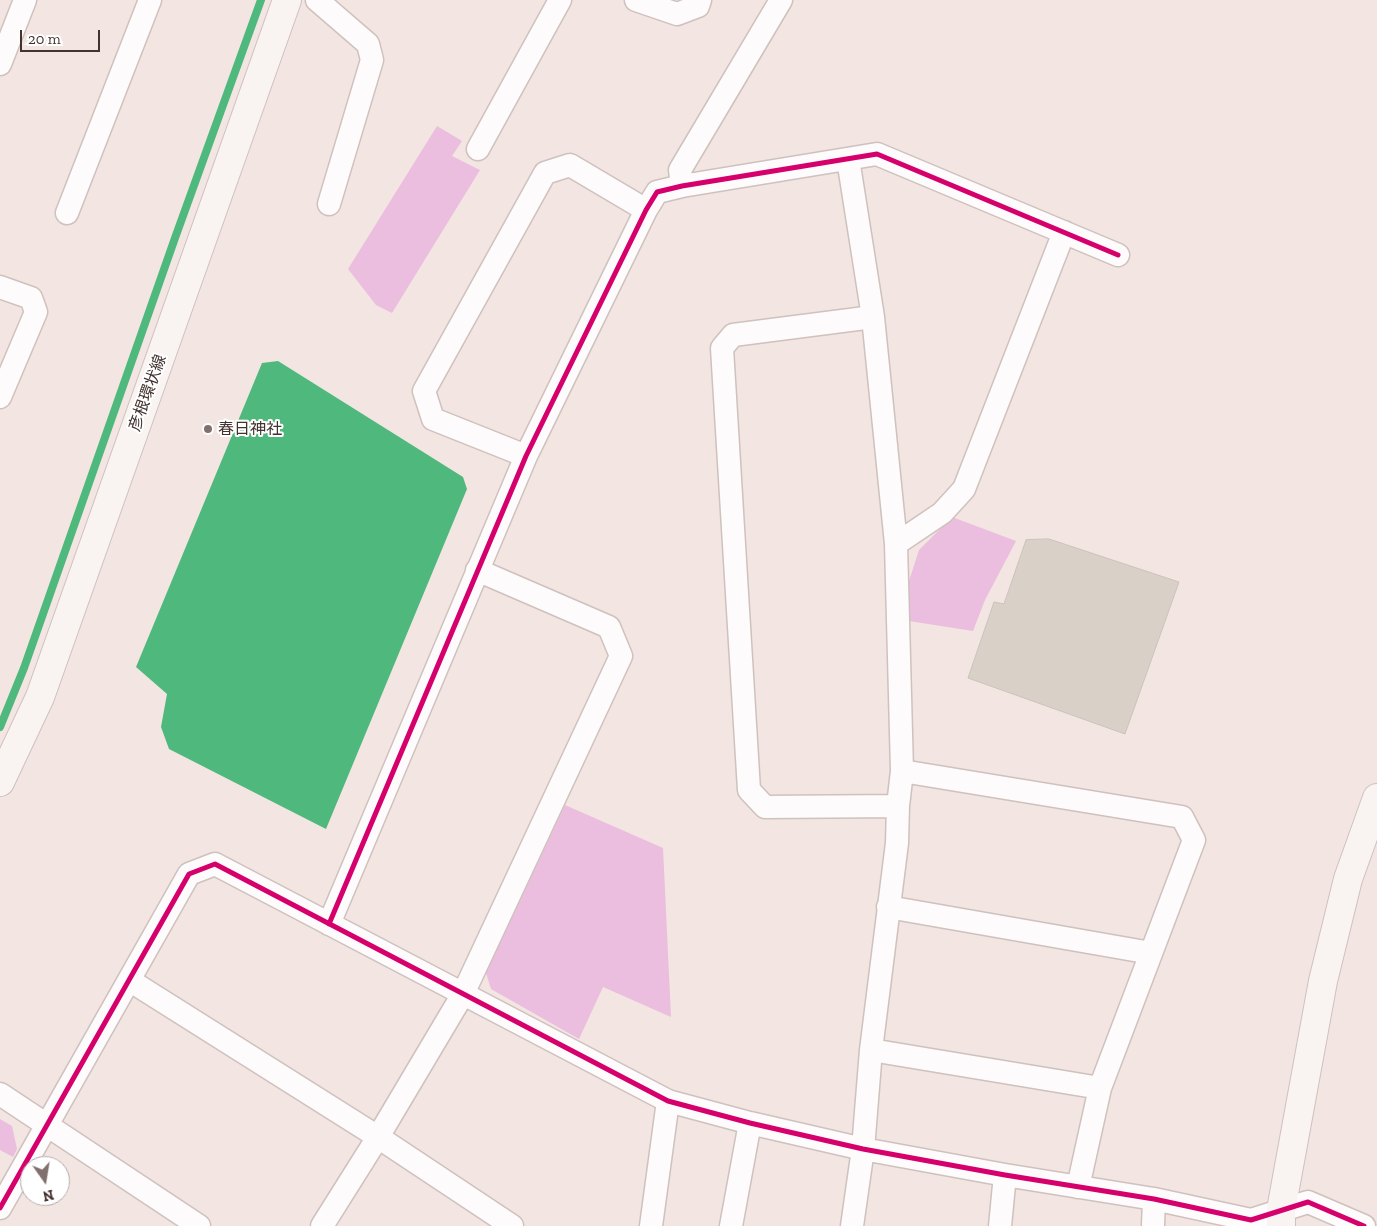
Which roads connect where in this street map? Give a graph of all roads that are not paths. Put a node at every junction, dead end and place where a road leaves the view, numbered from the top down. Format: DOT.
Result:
graph roads {
  1 [pos="25,0"];
  2 [pos="150,0"];
  3 [pos="288,0"];
  4 [pos="317,0"];
  5 [pos="560,0"];
  6 [pos="636,0"];
  7 [pos="700,0"];
  8 [pos="781,0"];
  9 [pos="0,64"];
  10 [pos="478,149"];
  11 [pos="848,159"];
  12 [pos="682,186"];
  13 [pos="329,204"];
  14 [pos="646,210"];
  15 [pos="67,213"];
  16 [pos="1064,232"];
  17 [pos="1118,255"];
  18 [pos="0,287"];
  19 [pos="873,317"];
  20 [pos="0,397"];
  21 [pos="526,456"];
  22 [pos="896,544"];
  23 [pos="477,570"];
  24 [pos="902,771"];
  25 [pos="0,782"];
  26 [pos="1377,798"];
  27 [pos="898,806"];
  28 [pos="888,907"];
  29 [pos="329,924"];
  30 [pos="1150,953"];
  31 [pos="129,980"];
  32 [pos="463,994"];
  33 [pos="871,1050"];
  34 [pos="1100,1088"];
  35 [pos="0,1094"];
  36 [pos="668,1101"];
  37 [pos="750,1123"];
  38 [pos="47,1125"];
  39 [pos="378,1137"];
  40 [pos="863,1149"];
  41 [pos="1005,1175"];
  42 [pos="1078,1187"];
  43 [pos="1154,1199"];
  44 [pos="0,1208"];
  45 [pos="1281,1218"];
  46 [pos="199,1226"];
  47 [pos="322,1226"];
  48 [pos="512,1226"];
  49 [pos="651,1226"];
  50 [pos="732,1226"];
  51 [pos="852,1226"];
  52 [pos="1000,1226"];
  53 [pos="1153,1226"];
  54 [pos="1364,1226"];
  1 -- 9 [label="street"];
  2 -- 15 [label="street"];
  3 -- 25 [label="main road, 彦根環状線"];
  4 -- 13 [label="street"];
  5 -- 10 [label="street"];
  6 -- 7 [label="street"];
  8 -- 12 [label="street"];
  11 -- 12 [label="street"];
  11 -- 16 [label="street"];
  11 -- 19 [label="street"];
  12 -- 14 [label="street"];
  14 -- 21 [label="street"];
  14 -- 21 [label="street"];
  16 -- 17 [label="street"];
  16 -- 22 [label="street"];
  18 -- 20 [label="street"];
  19 -- 22 [label="street"];
  19 -- 27 [label="street"];
  21 -- 23 [label="street"];
  22 -- 24 [label="street"];
  23 -- 29 [label="street"];
  23 -- 32 [label="street"];
  24 -- 27 [label="street"];
  24 -- 30 [label="street"];
  26 -- 45 [label="main road"];
  27 -- 28 [label="street"];
  28 -- 30 [label="street"];
  28 -- 33 [label="street"];
  29 -- 31 [label="street"];
  29 -- 32 [label="street"];
  30 -- 34 [label="street"];
  31 -- 38 [label="street"];
  31 -- 39 [label="street"];
  32 -- 36 [label="street"];
  32 -- 39 [label="street"];
  33 -- 34 [label="street"];
  33 -- 40 [label="street"];
  34 -- 42 [label="street"];
  35 -- 38 [label="street"];
  36 -- 37 [label="street"];
  36 -- 49 [label="street"];
  37 -- 40 [label="street"];
  37 -- 50 [label="street"];
  38 -- 44 [label="street"];
  38 -- 46 [label="street"];
  39 -- 47 [label="street"];
  39 -- 48 [label="street"];
  40 -- 41 [label="street"];
  40 -- 51 [label="street"];
  41 -- 42 [label="street"];
  41 -- 52 [label="street"];
  42 -- 43 [label="street"];
  43 -- 45 [label="street"];
  43 -- 53 [label="street"];
  45 -- 54 [label="street"];
}
